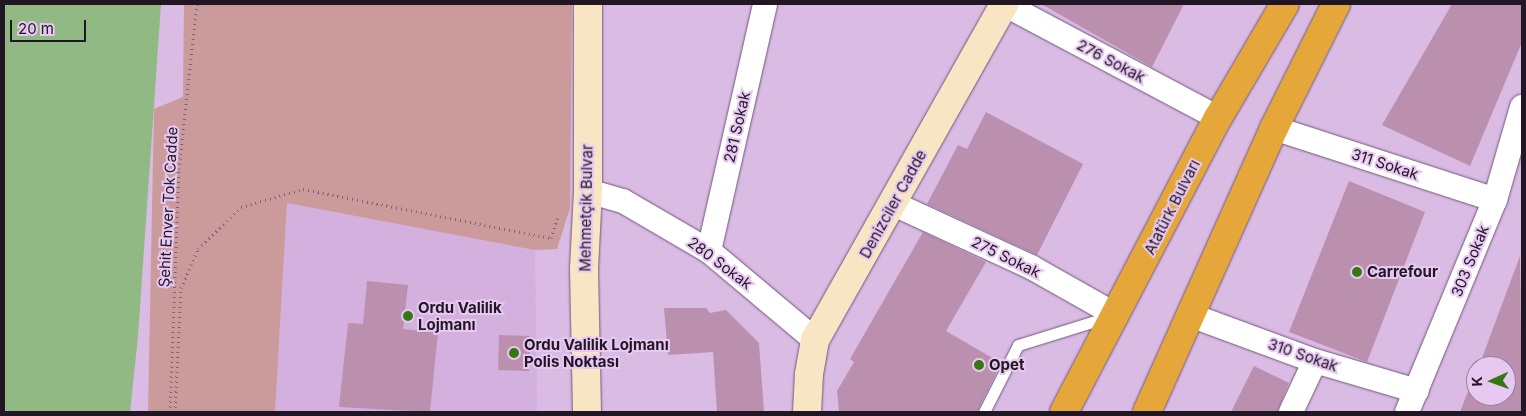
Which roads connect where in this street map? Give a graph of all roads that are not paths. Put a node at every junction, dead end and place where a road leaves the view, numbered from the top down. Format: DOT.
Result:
graph roads {
  1 [pos="588,4"];
  2 [pos="765,4"];
  3 [pos="1004,4"];
  4 [pos="1285,4"];
  5 [pos="1336,4"];
  6 [pos="1522,107"];
  7 [pos="1218,118"];
  8 [pos="1274,128"];
  9 [pos="588,191"];
  10 [pos="1495,200"];
  11 [pos="894,204"];
  12 [pos="709,251"];
  13 [pos="1190,315"];
  14 [pos="1116,316"];
  15 [pos="815,340"];
  16 [pos="1315,361"];
  17 [pos="1417,390"];
  18 [pos="587,412"];
  19 [pos="807,412"];
  20 [pos="984,412"];
  21 [pos="1064,412"];
  22 [pos="1147,412"];
  23 [pos="1292,412"];
  24 [pos="1407,412"];
  1 -- 9 [label="street, Mehmetçik Bulvar"];
  2 -- 12 [label="street, 281 Sokak"];
  3 -- 7 [label="street, 276 Sokak"];
  3 -- 11 [label="street, Denizciler Cadde"];
  4 -- 7 [label="highway, Atatürk Bulvarı"];
  5 -- 8 [label="highway"];
  6 -- 10 [label="street, 303 Sokak"];
  7 -- 14 [label="highway, Atatürk Bulvarı"];
  8 -- 10 [label="street, 311 Sokak"];
  8 -- 13 [label="highway"];
  9 -- 12 [label="street, 280 Sokak"];
  9 -- 18 [label="street, Mehmetçik Bulvar"];
  10 -- 17 [label="street, 303 Sokak"];
  11 -- 14 [label="street, 275 Sokak"];
  11 -- 15 [label="street, Denizciler Cadde"];
  12 -- 15 [label="street, 280 Sokak"];
  13 -- 16 [label="street, 310 Sokak"];
  13 -- 22 [label="highway"];
  14 -- 20 [label="lane"];
  14 -- 21 [label="highway, Atatürk Bulvarı"];
  15 -- 19 [label="street, Denizciler Cadde"];
  16 -- 17 [label="street, 310 Sokak"];
  16 -- 23 [label="street"];
  17 -- 24 [label="street, 303 Sokak"];
}
